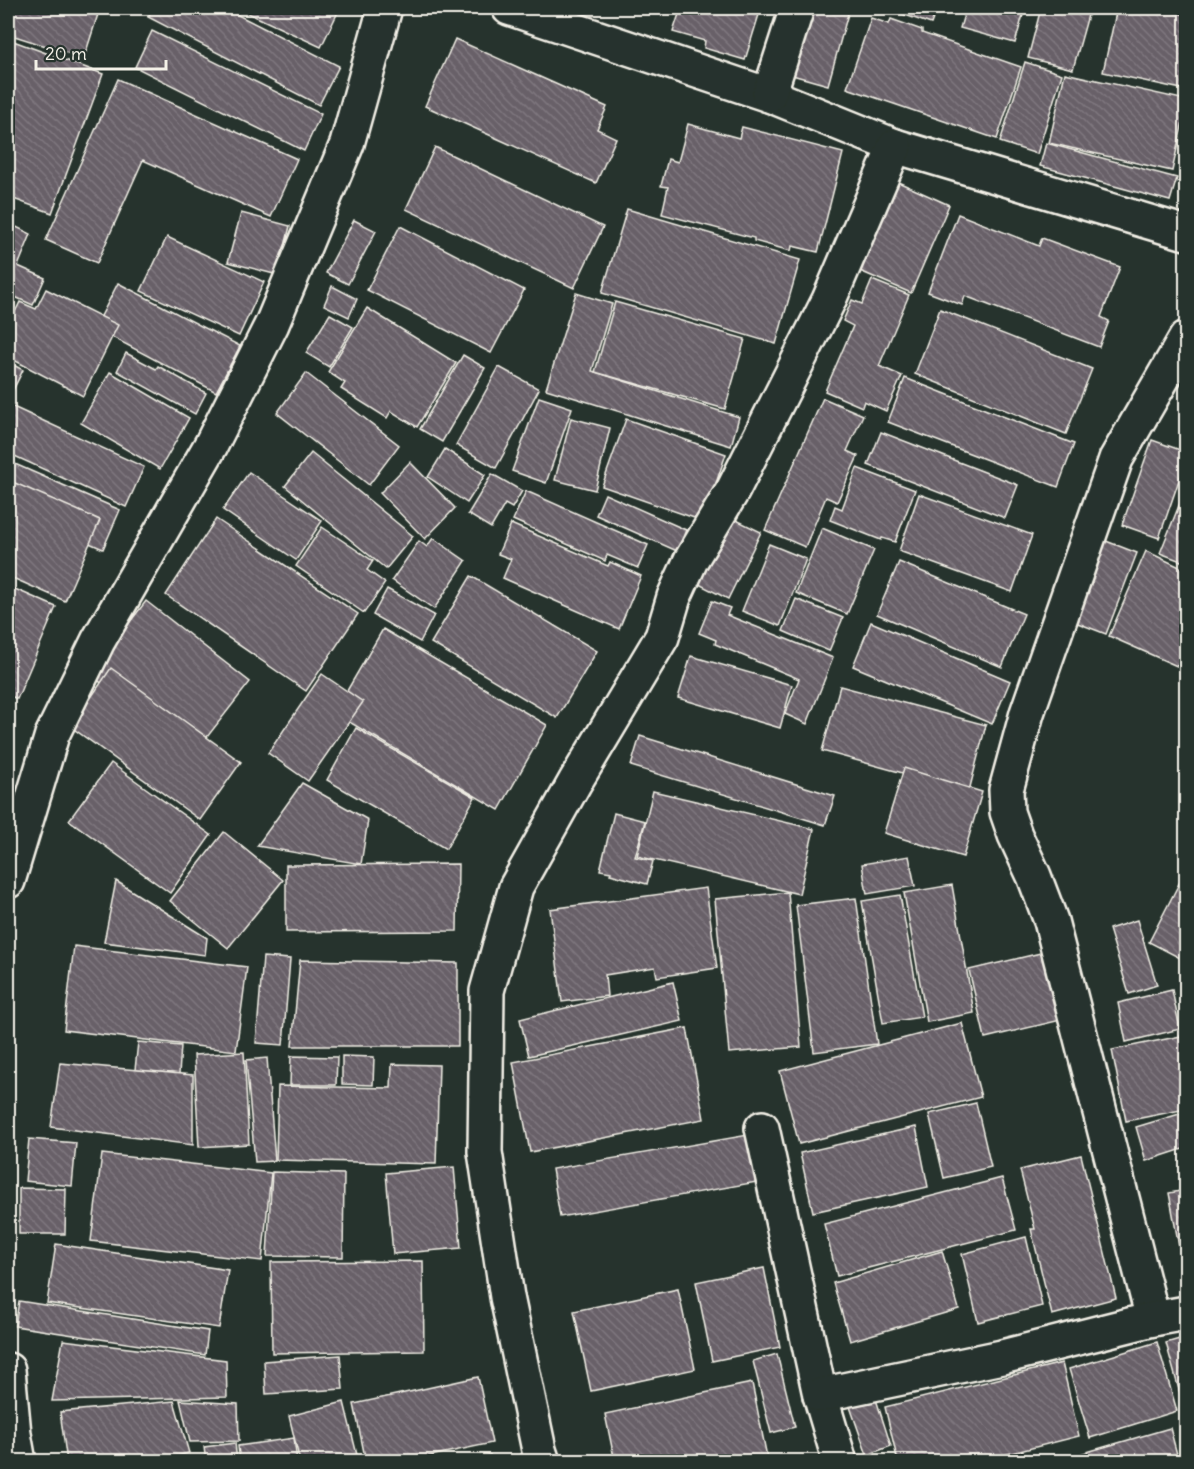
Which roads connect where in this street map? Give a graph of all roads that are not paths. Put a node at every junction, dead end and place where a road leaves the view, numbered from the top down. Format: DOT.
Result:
graph roads {
  1 [pos="385,8"];
  2 [pos="509,8"];
  3 [pos="797,8"];
  4 [pos="769,95"];
  5 [pos="895,146"];
  6 [pos="1186,233"];
  7 [pos="1186,338"];
  8 [pos="8,881"];
  9 [pos="762,1128"];
  10 [pos="1186,1313"];
  11 [pos="1153,1319"];
  12 [pos="8,1370"];
  13 [pos="820,1395"];
  14 [pos="19,1461"];
  15 [pos="543,1461"];
  16 [pos="840,1461"];
  1 -- 8 [label="street"];
  2 -- 4 [label="street"];
  3 -- 4 [label="street"];
  4 -- 5 [label="street"];
  5 -- 6 [label="street"];
  5 -- 15 [label="street"];
  7 -- 11 [label="street"];
  9 -- 13 [label="street"];
  10 -- 11 [label="street"];
  11 -- 13 [label="street"];
  12 -- 14 [label="street"];
  13 -- 16 [label="street"];
}
